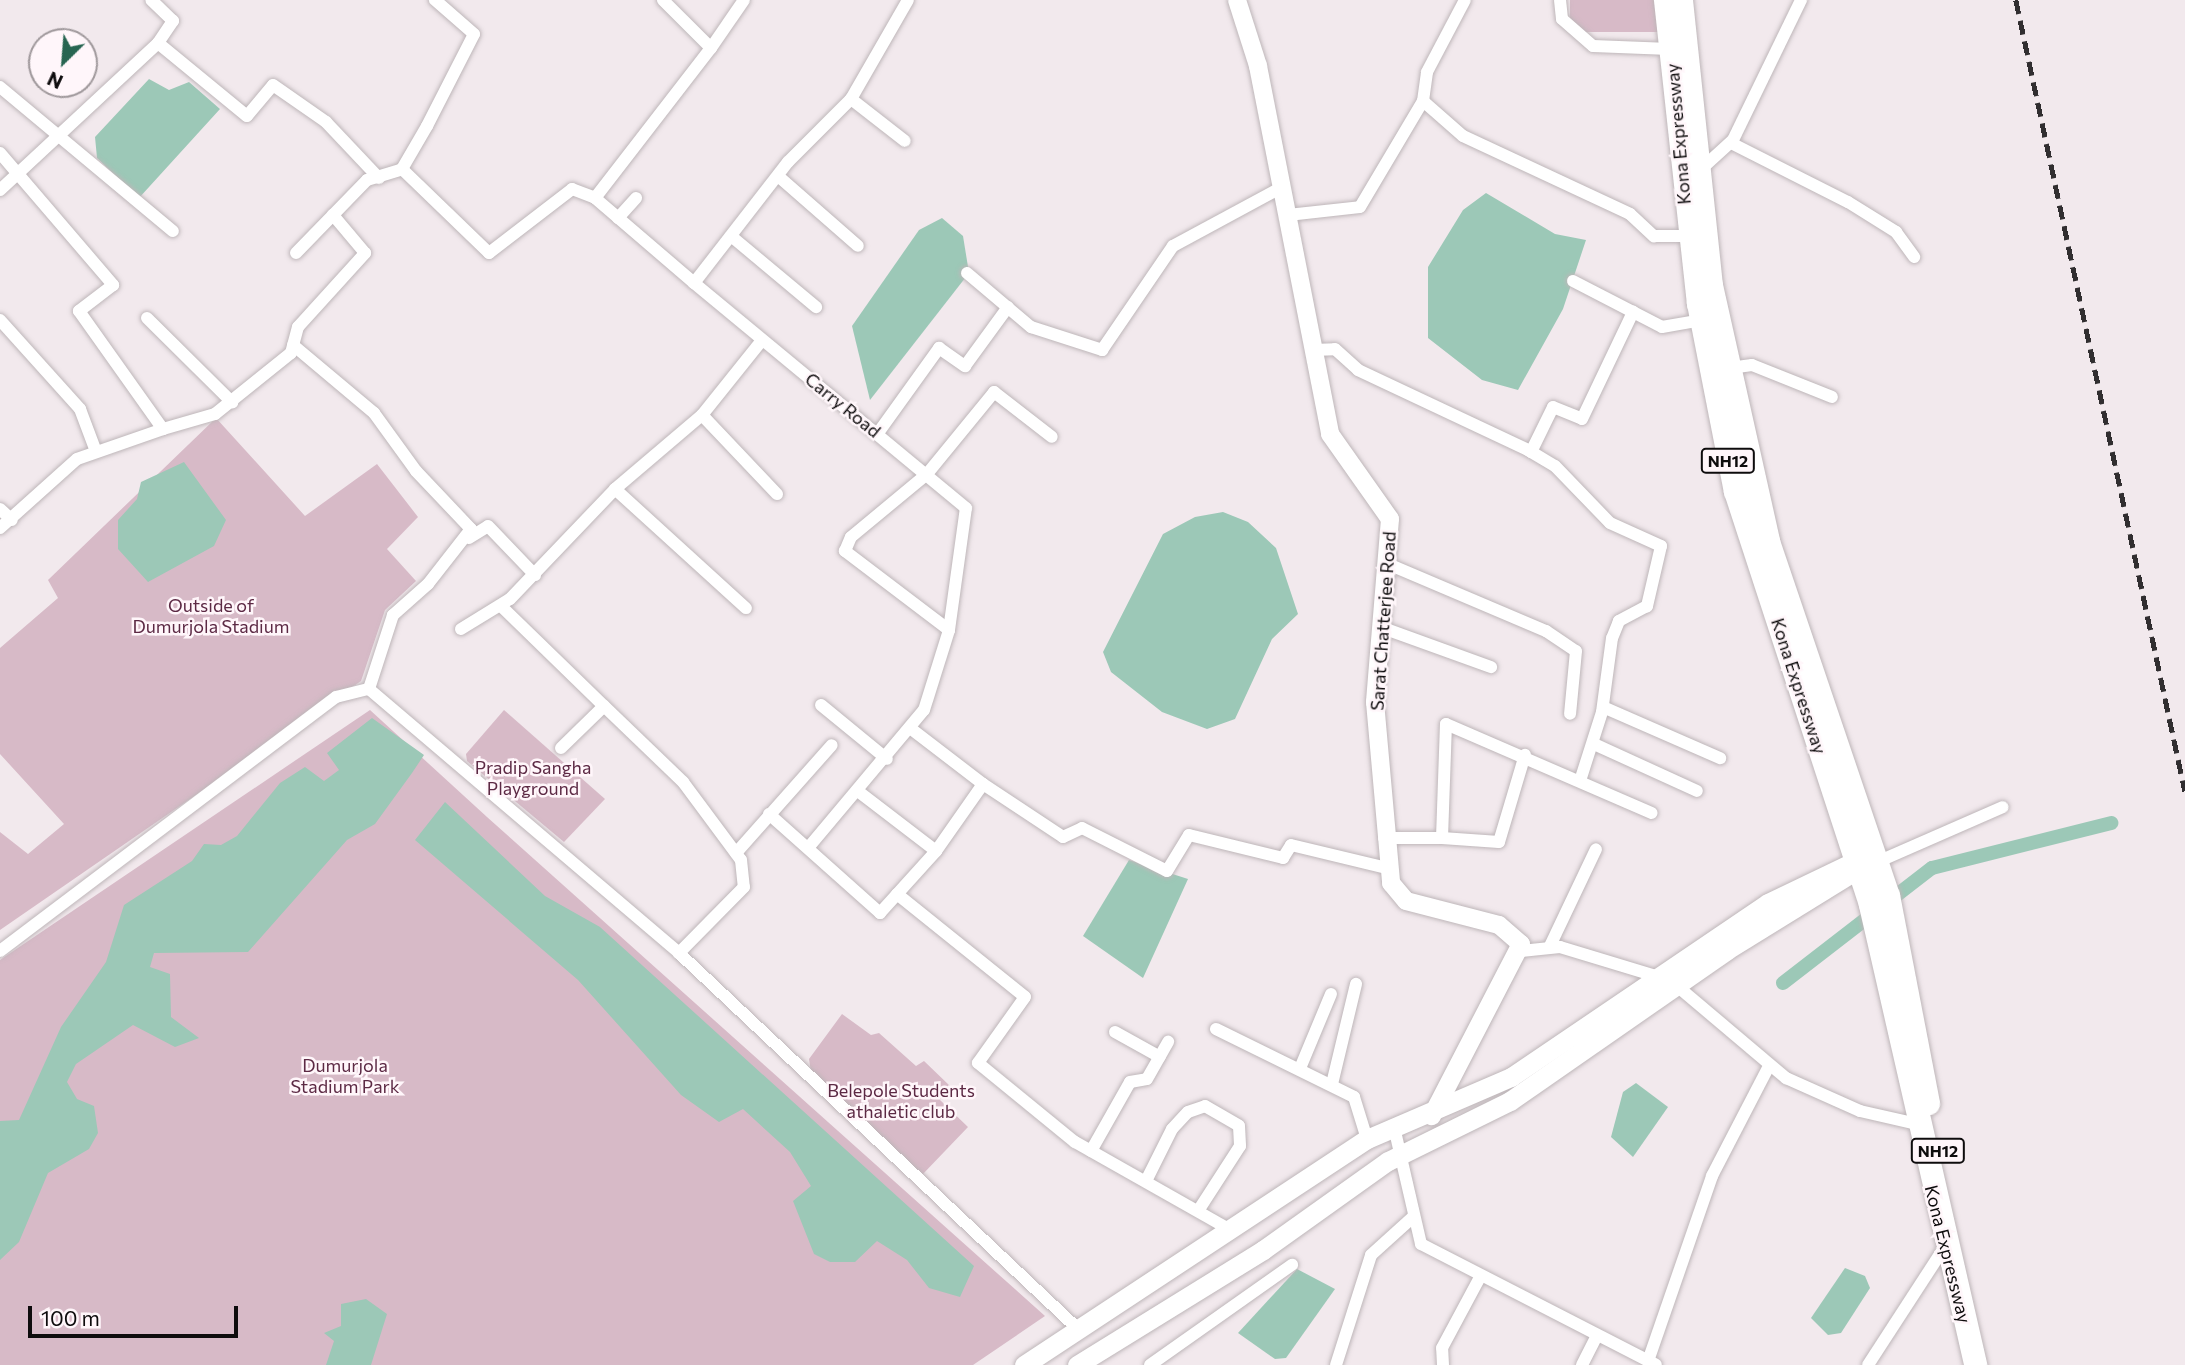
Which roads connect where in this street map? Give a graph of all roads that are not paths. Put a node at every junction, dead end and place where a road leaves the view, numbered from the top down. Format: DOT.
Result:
graph roads {
  1 [pos="151,0"];
  2 [pos="435,0"];
  3 [pos="663,0"];
  4 [pos="744,0"];
  5 [pos="908,0"];
  6 [pos="1237,0"];
  7 [pos="1465,0"];
  8 [pos="1560,0"];
  9 [pos="1665,0"];
  10 [pos="1681,0"];
  11 [pos="1801,0"];
  12 [pos="158,43"];
  13 [pos="711,48"];
  14 [pos="1670,50"];
  15 [pos="0,87"];
  16 [pos="851,99"];
  17 [pos="1423,101"];
  18 [pos="59,138"];
  19 [pos="905,141"];
  20 [pos="1731,143"];
  21 [pos="0,153"];
  22 [pos="402,169"];
  23 [pos="1699,171"];
  24 [pos="20,173"];
  25 [pos="778,176"];
  26 [pos="379,178"];
  27 [pos="1282,187"];
  28 [pos="0,190"];
  29 [pos="595,198"];
  30 [pos="636,198"];
  31 [pos="333,215"];
  32 [pos="1288,215"];
  33 [pos="618,218"];
  34 [pos="173,230"];
  35 [pos="731,236"];
  36 [pos="1689,236"];
  37 [pos="858,246"];
  38 [pos="296,253"];
  39 [pos="1914,257"];
  40 [pos="967,273"];
  41 [pos="1573,281"];
  42 [pos="694,283"];
  43 [pos="816,306"];
  44 [pos="1008,307"];
  45 [pos="1633,312"];
  46 [pos="147,318"];
  47 [pos="0,320"];
  48 [pos="1701,320"];
  49 [pos="762,340"];
  50 [pos="293,345"];
  51 [pos="1312,350"];
  52 [pos="1730,368"];
  53 [pos="1832,397"];
  54 [pos="232,402"];
  55 [pos="702,415"];
  56 [pos="163,429"];
  57 [pos="878,433"];
  58 [pos="1052,437"];
  59 [pos="95,449"];
  60 [pos="1531,452"];
  61 [pos="926,474"];
  62 [pos="615,489"];
  63 [pos="776,494"];
  64 [pos="0,509"];
  65 [pos="12,520"];
  66 [pos="0,528"];
  67 [pos="469,538"];
  68 [pos="1388,564"];
  69 [pos="535,575"];
  70 [pos="501,606"];
  71 [pos="746,608"];
  72 [pos="1383,628"];
  73 [pos="461,629"];
  74 [pos="948,630"];
  75 [pos="1491,667"];
  76 [pos="369,689"];
  77 [pos="821,705"];
  78 [pos="604,706"];
  79 [pos="1603,707"];
  80 [pos="1570,714"];
  81 [pos="910,728"];
  82 [pos="1594,744"];
  83 [pos="832,745"];
  84 [pos="561,748"];
  85 [pos="1525,755"];
  86 [pos="887,758"];
  87 [pos="1720,758"];
  88 [pos="1581,778"];
  89 [pos="984,784"];
  90 [pos="1697,791"];
  91 [pos="859,792"];
  92 [pos="2003,807"];
  93 [pos="1652,813"];
  94 [pos="769,814"];
  95 [pos="1384,838"];
  96 [pos="1442,838"];
  97 [pos="808,848"];
  98 [pos="1596,849"];
  99 [pos="936,851"];
  100 [pos="736,853"];
  101 [pos="1871,860"];
  102 [pos="1387,868"];
  103 [pos="897,894"];
  104 [pos="1887,940"];
  105 [pos="1550,946"];
  106 [pos="0,951"];
  107 [pos="1521,951"];
  108 [pos="679,953"];
  109 [pos="1656,976"];
  110 [pos="1356,984"];
  111 [pos="1677,986"];
  112 [pos="1331,994"];
  113 [pos="1216,1029"];
  114 [pos="1115,1032"];
  115 [pos="1168,1042"];
  116 [pos="1160,1057"];
  117 [pos="1300,1066"];
  118 [pos="1769,1066"];
  119 [pos="1332,1084"];
  120 [pos="1432,1116"];
  121 [pos="1917,1124"];
  122 [pos="1394,1127"];
  123 [pos="1367,1139"];
  124 [pos="1091,1151"];
  125 [pos="1401,1155"];
  126 [pos="1146,1181"];
  127 [pos="1198,1211"];
  128 [pos="1413,1217"];
  129 [pos="1230,1228"];
  130 [pos="1945,1245"];
  131 [pos="1292,1265"];
  132 [pos="1479,1279"];
  133 [pos="1079,1329"];
  134 [pos="1597,1336"];
  135 [pos="1652,1363"];
  136 [pos="1024,1365"];
  137 [pos="1077,1365"];
  138 [pos="1150,1365"];
  139 [pos="1336,1365"];
  140 [pos="1443,1365"];
  141 [pos="1582,1365"];
  142 [pos="1868,1365"];
  143 [pos="1975,1365"];
  144 [pos="1991,1365"];
  1 -- 12 [label="street"];
  2 -- 22 [label="street"];
  3 -- 13 [label="street"];
  4 -- 13 [label="street"];
  5 -- 16 [label="street"];
  6 -- 27 [label="main road, Sarat Chatterjee Road"];
  7 -- 17 [label="street"];
  8 -- 14 [label="street"];
  9 -- 14 [label="highway, Kona Expressway / NH12"];
  10 -- 23 [label="highway, Kona Expressway / NH12"];
  11 -- 20 [label="street"];
  12 -- 18 [label="street"];
  12 -- 26 [label="street"];
  13 -- 29 [label="street"];
  14 -- 36 [label="highway, Kona Expressway / NH12"];
  15 -- 18 [label="street"];
  16 -- 19 [label="street"];
  16 -- 25 [label="street"];
  17 -- 32 [label="street"];
  17 -- 36 [label="street"];
  18 -- 24 [label="street"];
  18 -- 34 [label="street"];
  20 -- 23 [label="street"];
  20 -- 39 [label="street"];
  21 -- 24 [label="street"];
  22 -- 26 [label="street"];
  22 -- 29 [label="street"];
  23 -- 52 [label="highway, Kona Expressway / NH12"];
  24 -- 28 [label="street"];
  24 -- 56 [label="street"];
  25 -- 35 [label="street"];
  25 -- 37 [label="street"];
  26 -- 31 [label="street"];
  27 -- 32 [label="main road, Sarat Chatterjee Road"];
  27 -- 44 [label="street"];
  29 -- 33 [label="street, Carry Road"];
  30 -- 33 [label="street"];
  31 -- 38 [label="street"];
  31 -- 50 [label="street"];
  32 -- 51 [label="main road, Sarat Chatterjee Road"];
  33 -- 42 [label="street, Carry Road"];
  35 -- 42 [label="street"];
  35 -- 43 [label="street"];
  36 -- 48 [label="highway, Kona Expressway / NH12"];
  40 -- 44 [label="street"];
  41 -- 45 [label="street"];
  42 -- 49 [label="street, Carry Road"];
  44 -- 57 [label="street"];
  45 -- 48 [label="street"];
  45 -- 60 [label="street"];
  46 -- 54 [label="street"];
  47 -- 59 [label="street"];
  48 -- 101 [label="highway, Kona Expressway / NH12"];
  49 -- 55 [label="street"];
  49 -- 57 [label="street, Carry Road"];
  50 -- 54 [label="street"];
  50 -- 67 [label="street"];
  51 -- 60 [label="street"];
  51 -- 68 [label="main road, Sarat Chatterjee Road"];
  52 -- 53 [label="street"];
  52 -- 101 [label="highway, Kona Expressway / NH12"];
  54 -- 56 [label="street"];
  55 -- 62 [label="street"];
  55 -- 63 [label="street"];
  56 -- 59 [label="street"];
  57 -- 61 [label="street, Carry Road"];
  58 -- 61 [label="street"];
  59 -- 65 [label="street"];
  60 -- 79 [label="street"];
  61 -- 74 [label="street, Carry Road"];
  61 -- 74 [label="street"];
  62 -- 69 [label="street"];
  62 -- 71 [label="street"];
  64 -- 65 [label="street"];
  65 -- 66 [label="street"];
  67 -- 69 [label="street"];
  67 -- 76 [label="street"];
  68 -- 72 [label="main road, Sarat Chatterjee Road"];
  68 -- 80 [label="street"];
  69 -- 70 [label="street"];
  70 -- 73 [label="street"];
  70 -- 78 [label="street"];
  72 -- 75 [label="street"];
  72 -- 95 [label="main road, Sarat Chatterjee Road"];
  74 -- 81 [label="street, Carry Road"];
  76 -- 106 [label="street"];
  76 -- 108 [label="street"];
  77 -- 86 [label="street"];
  78 -- 84 [label="street"];
  78 -- 100 [label="street"];
  79 -- 82 [label="street"];
  79 -- 87 [label="street"];
  81 -- 86 [label="street, Carry Road"];
  81 -- 89 [label="street"];
  82 -- 88 [label="street"];
  82 -- 90 [label="street"];
  83 -- 94 [label="street"];
  85 -- 88 [label="street"];
  85 -- 96 [label="street"];
  85 -- 96 [label="street"];
  86 -- 91 [label="street, Carry Road"];
  88 -- 93 [label="street"];
  89 -- 99 [label="street"];
  89 -- 102 [label="street"];
  91 -- 97 [label="street, Carry Road"];
  91 -- 99 [label="street"];
  92 -- 101 [label="street"];
  94 -- 97 [label="street"];
  94 -- 100 [label="street"];
  95 -- 96 [label="street"];
  95 -- 102 [label="main road, Sarat Chatterjee Road"];
  97 -- 103 [label="street"];
  98 -- 105 [label="street"];
  99 -- 103 [label="street"];
  100 -- 108 [label="street"];
  101 -- 104 [label="highway, Kona Expressway / NH12"];
  101 -- 109 [label="main road"];
  101 -- 111 [label="main road"];
  102 -- 107 [label="main road, Sarat Chatterjee Road"];
  103 -- 124 [label="street"];
  104 -- 121 [label="highway, Kona Expressway / NH12"];
  104 -- 144 [label="highway, Kona Expressway / NH12"];
  105 -- 107 [label="street"];
  105 -- 109 [label="street"];
  107 -- 120 [label="main road"];
  108 -- 133 [label="street"];
  109 -- 111 [label="street"];
  109 -- 120 [label="main road"];
  110 -- 119 [label="street"];
  111 -- 118 [label="street"];
  111 -- 125 [label="main road"];
  112 -- 117 [label="street"];
  113 -- 117 [label="street"];
  114 -- 116 [label="street"];
  115 -- 116 [label="street"];
  116 -- 124 [label="street"];
  117 -- 119 [label="street"];
  118 -- 121 [label="street"];
  118 -- 135 [label="street"];
  119 -- 123 [label="street"];
  120 -- 122 [label="main road"];
  121 -- 130 [label="highway, Kona Expressway / NH12"];
  122 -- 123 [label="main road"];
  122 -- 125 [label="street"];
  123 -- 129 [label="main road"];
  124 -- 126 [label="street"];
  125 -- 128 [label="street"];
  125 -- 137 [label="main road"];
  126 -- 127 [label="street"];
  126 -- 127 [label="street"];
  127 -- 129 [label="street"];
  128 -- 132 [label="street"];
  128 -- 139 [label="street"];
  129 -- 133 [label="main road"];
  130 -- 142 [label="street"];
  130 -- 143 [label="highway, Kona Expressway / NH12"];
  131 -- 138 [label="street"];
  132 -- 134 [label="street"];
  132 -- 140 [label="street"];
  133 -- 136 [label="main road"];
  134 -- 135 [label="street"];
  134 -- 141 [label="street"];
}
